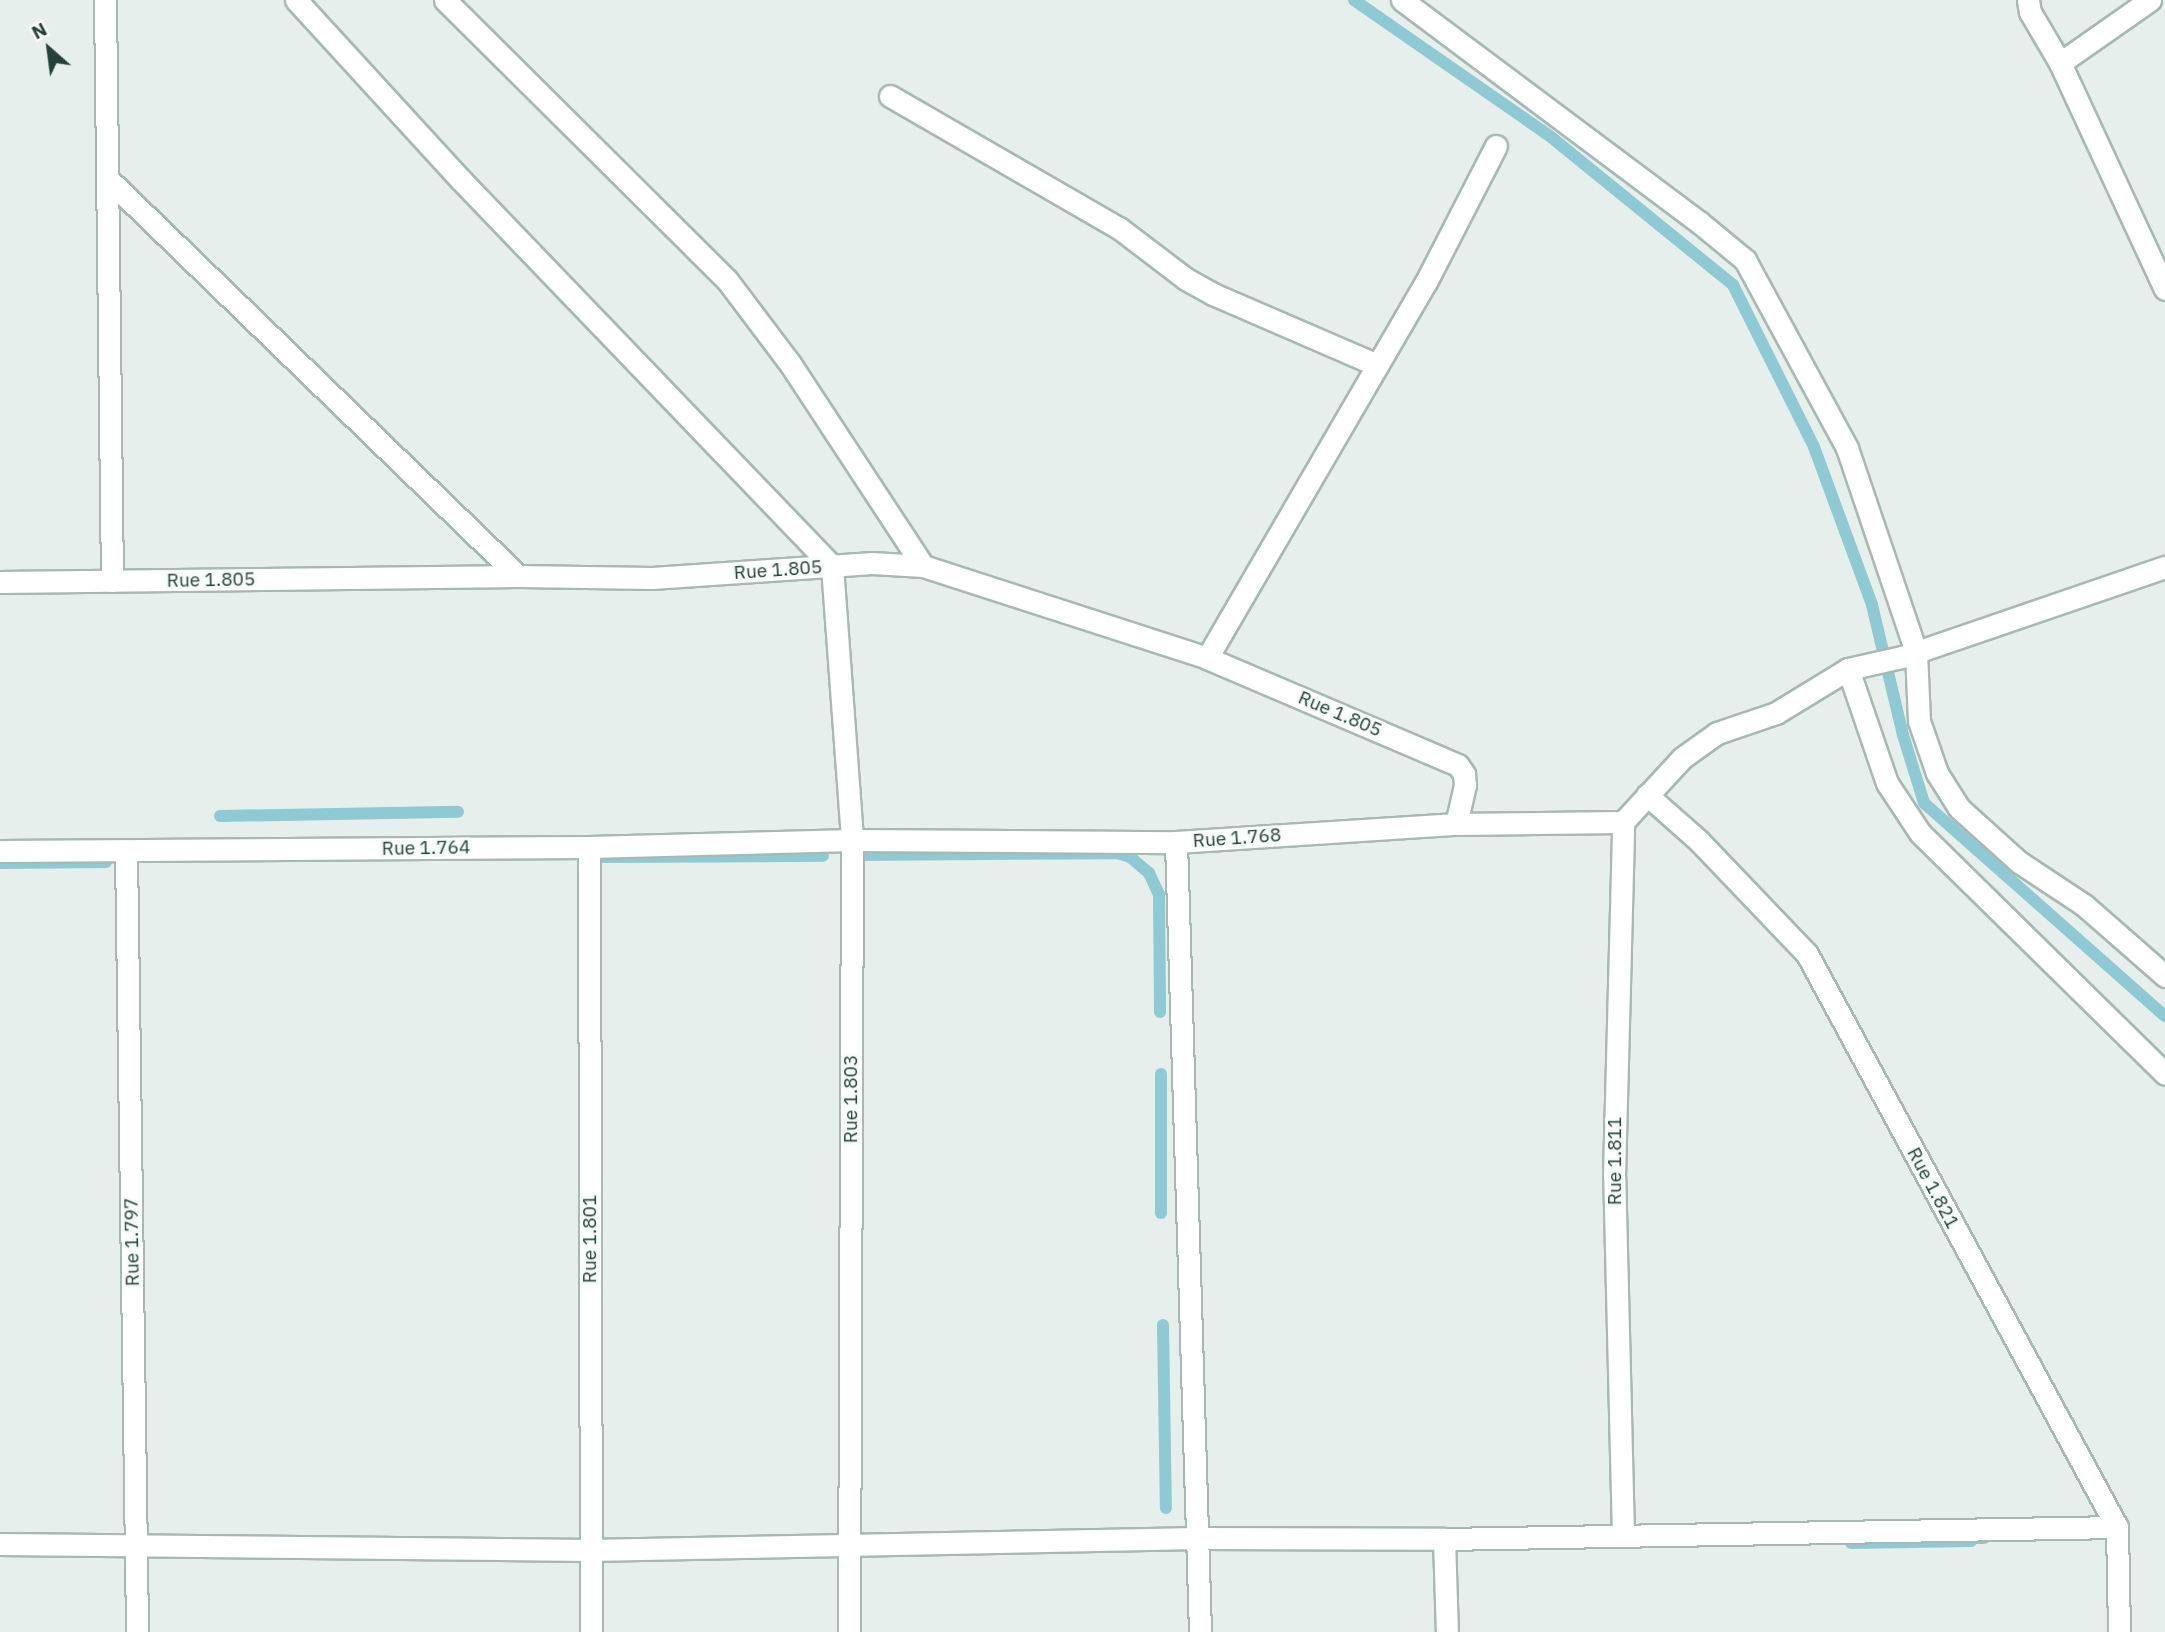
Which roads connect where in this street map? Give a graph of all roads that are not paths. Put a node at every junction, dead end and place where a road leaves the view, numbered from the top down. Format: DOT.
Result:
graph roads {
  1 [pos="105,0"];
  2 [pos="296,0"];
  3 [pos="445,0"];
  4 [pos="1402,0"];
  5 [pos="2028,0"];
  6 [pos="2151,0"];
  7 [pos="2060,63"];
  8 [pos="890,96"];
  9 [pos="1496,146"];
  10 [pos="109,180"];
  11 [pos="2163,282"];
  12 [pos="1377,365"];
  13 [pos="832,566"];
  14 [pos="923,566"];
  15 [pos="2165,566"];
  16 [pos="519,576"];
  17 [pos="112,581"];
  18 [pos="0,582"];
  19 [pos="1909,655"];
  20 [pos="1208,658"];
  21 [pos="1848,668"];
  22 [pos="1647,795"];
  23 [pos="1623,822"];
  24 [pos="1456,824"];
  25 [pos="852,840"];
  26 [pos="1176,842"];
  27 [pos="589,847"];
  28 [pos="0,851"];
  29 [pos="126,851"];
  30 [pos="2165,976"];
  31 [pos="2165,1074"];
  32 [pos="2117,1527"];
  33 [pos="1623,1536"];
  34 [pos="1198,1538"];
  35 [pos="1444,1539"];
  36 [pos="137,1544"];
  37 [pos="0,1545"];
  38 [pos="849,1545"];
  39 [pos="590,1550"];
  40 [pos="137,1632"];
  41 [pos="591,1632"];
  42 [pos="849,1632"];
  43 [pos="1199,1632"];
  44 [pos="1447,1632"];
  45 [pos="2119,1632"];
  1 -- 10 [label="street"];
  2 -- 13 [label="street"];
  3 -- 14 [label="street"];
  4 -- 19 [label="street"];
  5 -- 7 [label="street"];
  6 -- 7 [label="street"];
  7 -- 11 [label="street"];
  8 -- 12 [label="street"];
  9 -- 12 [label="street"];
  10 -- 16 [label="street"];
  10 -- 17 [label="street"];
  12 -- 20 [label="street"];
  13 -- 14 [label="street, Rue 1.805"];
  13 -- 16 [label="street, Rue 1.805"];
  13 -- 25 [label="street, Rue 1.803"];
  14 -- 20 [label="street, Rue 1.805"];
  15 -- 19 [label="street"];
  16 -- 17 [label="street, Rue 1.805"];
  17 -- 18 [label="street, Rue 1.805"];
  19 -- 21 [label="street"];
  19 -- 30 [label="street"];
  20 -- 24 [label="street, Rue 1.805"];
  21 -- 22 [label="street"];
  21 -- 31 [label="street"];
  22 -- 23 [label="street"];
  22 -- 32 [label="street, Rue 1.821"];
  23 -- 24 [label="street, Rue 1.768"];
  23 -- 33 [label="street, Rue 1.811"];
  24 -- 26 [label="street, Rue 1.768"];
  25 -- 26 [label="street, Rue 1.768"];
  25 -- 27 [label="street, Rue 1.764"];
  25 -- 38 [label="street, Rue 1.803"];
  26 -- 34 [label="street"];
  27 -- 29 [label="street, Rue 1.764"];
  27 -- 39 [label="street, Rue 1.801"];
  28 -- 29 [label="street, Rue 1.764"];
  29 -- 36 [label="street, Rue 1.797"];
  32 -- 33 [label="street"];
  32 -- 45 [label="street, Rue 1.821"];
  33 -- 35 [label="street"];
  34 -- 35 [label="street"];
  34 -- 38 [label="street"];
  34 -- 43 [label="street"];
  35 -- 44 [label="street"];
  36 -- 37 [label="street"];
  36 -- 39 [label="street"];
  36 -- 40 [label="street, Rue 1.797"];
  38 -- 39 [label="street"];
  38 -- 42 [label="street, Rue 1.803"];
  39 -- 41 [label="street, Rue 1.801"];
}
